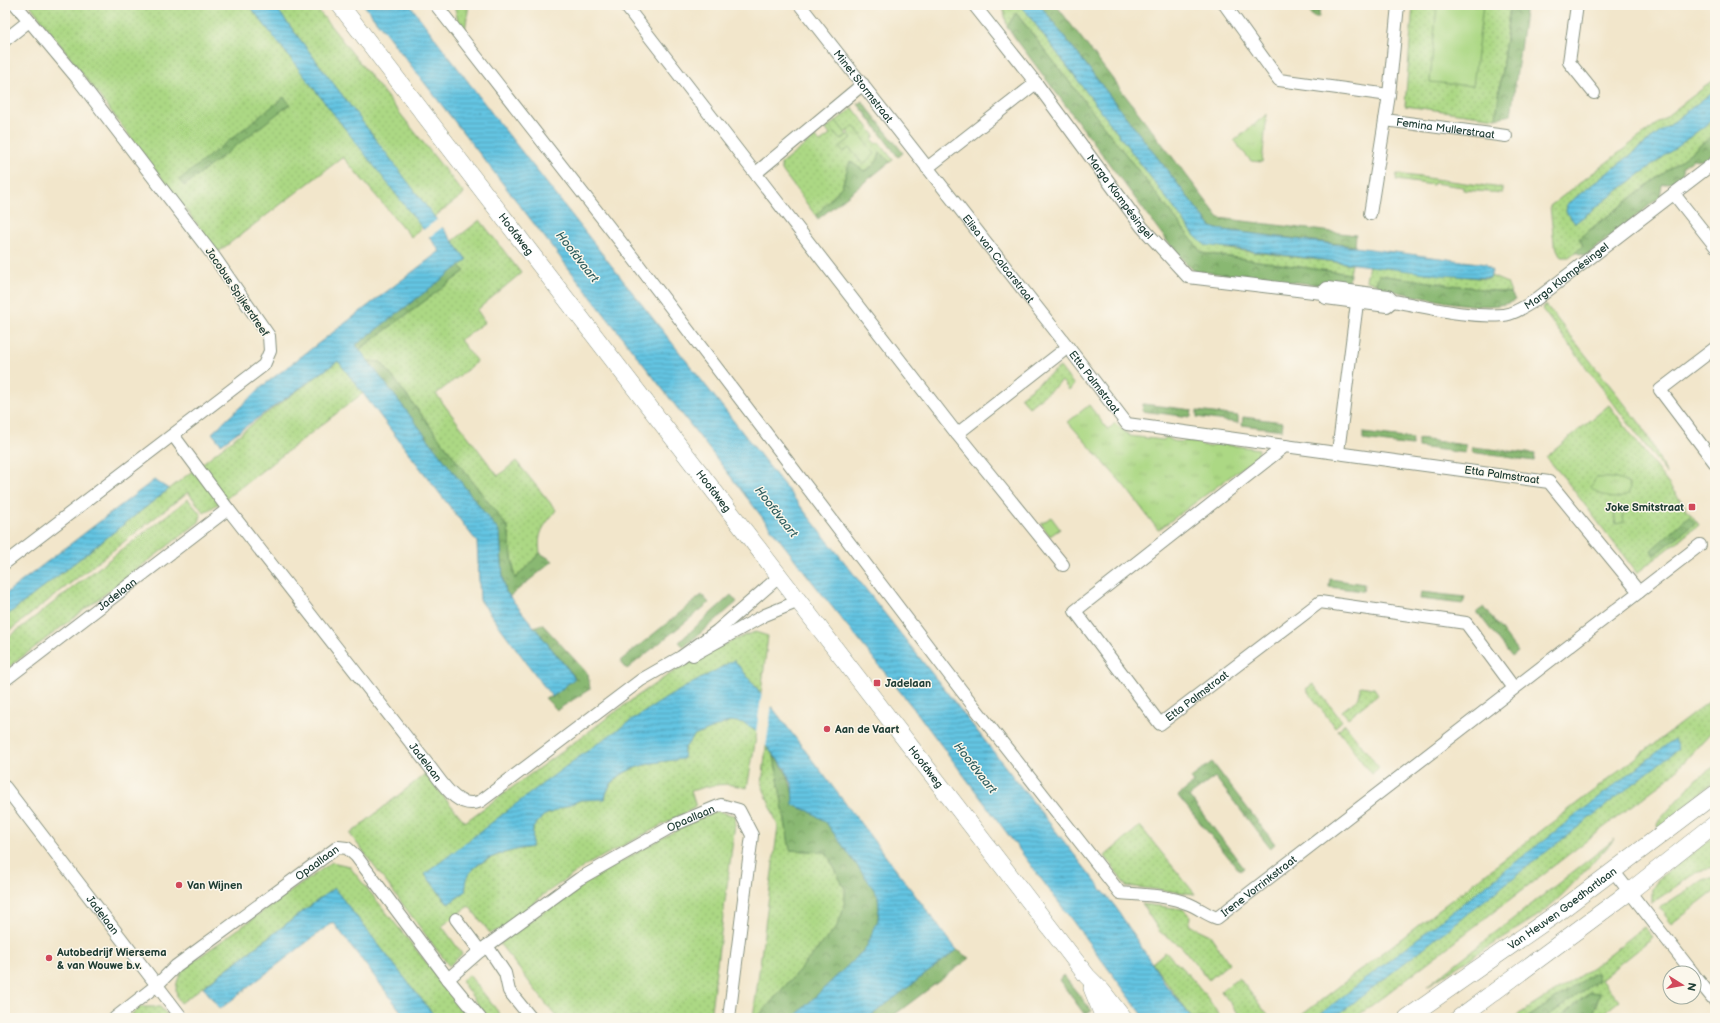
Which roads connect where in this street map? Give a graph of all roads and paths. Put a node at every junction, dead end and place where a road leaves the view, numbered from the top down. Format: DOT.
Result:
graph roads {
  1 [pos="16,5"];
  2 [pos="340,5"];
  3 [pos="436,5"];
  4 [pos="625,5"];
  5 [pos="800,5"];
  6 [pos="974,5"];
  7 [pos="1225,5"];
  8 [pos="1398,5"];
  9 [pos="1577,5"];
  10 [pos="29,22"];
  11 [pos="5,40"];
  12 [pos="1036,82"];
  13 [pos="863,84"];
  14 [pos="1594,93"];
  15 [pos="1389,95"];
  16 [pos="1385,120"];
  17 [pos="1506,136"];
  18 [pos="1715,162"];
  19 [pos="927,168"];
  20 [pos="756,173"];
  21 [pos="1674,194"];
  22 [pos="1370,214"];
  23 [pos="1715,246"];
  24 [pos="1358,297"];
  25 [pos="1068,347"];
  26 [pos="1715,348"];
  27 [pos="957,434"];
  28 [pos="173,435"];
  29 [pos="1285,446"];
  30 [pos="1338,452"];
  31 [pos="1715,463"];
  32 [pos="228,509"];
  33 [pos="1700,545"];
  34 [pos="5,563"];
  35 [pos="1062,565"];
  36 [pos="780,576"];
  37 [pos="1639,592"];
  38 [pos="799,601"];
  39 [pos="681,657"];
  40 [pos="5,680"];
  41 [pos="1514,688"];
  42 [pos="5,787"];
  43 [pos="1715,794"];
  44 [pos="1715,824"];
  45 [pos="1614,872"];
  46 [pos="1630,892"];
  47 [pos="456,919"];
  48 [pos="484,949"];
  49 [pos="1686,965"];
  50 [pos="1088,976"];
  51 [pos="448,979"];
  52 [pos="157,985"];
  53 [pos="1702,985"];
  54 [pos="1715,1001"];
  55 [pos="115,1018"];
  56 [pos="182,1018"];
  57 [pos="480,1018"];
  58 [pos="531,1018"];
  59 [pos="729,1018"];
  60 [pos="1104,1018"];
  61 [pos="1123,1018"];
  62 [pos="1407,1018"];
  63 [pos="1458,1018"];
  1 -- 10 [label="street, Jacobus Spijkerdreef"];
  2 -- 36 [label="street, Hoofdweg"];
  3 -- 41 [label="street, Irene Vorrinkstraat"];
  4 -- 20 [label="street"];
  5 -- 13 [label="street, Minet Stormstraat"];
  6 -- 12 [label="street, Marga Klompésingel"];
  7 -- 15 [label="street"];
  8 -- 15 [label="street, Femina Mullerstraat"];
  9 -- 14 [label="street"];
  10 -- 11 [label="street"];
  10 -- 28 [label="street, Jacobus Spijkerdreef"];
  12 -- 19 [label="street"];
  12 -- 24 [label="street, Marga Klompésingel"];
  13 -- 19 [label="street, Minet Stormstraat"];
  13 -- 20 [label="street"];
  15 -- 16 [label="street, Femina Mullerstraat"];
  16 -- 17 [label="street, Femina Mullerstraat"];
  16 -- 22 [label="street, Femina Mullerstraat"];
  18 -- 21 [label="street, Marga Klompésingel"];
  19 -- 25 [label="street, Elisa van Calcarstraat"];
  20 -- 27 [label="street"];
  21 -- 23 [label="street"];
  21 -- 24 [label="street, Marga Klompésingel"];
  24 -- 30 [label="street"];
  25 -- 27 [label="street"];
  25 -- 29 [label="street, Etta Palmstraat"];
  26 -- 31 [label="street"];
  27 -- 35 [label="street"];
  28 -- 32 [label="street, Jadelaan"];
  28 -- 34 [label="street, Jacobus Spijkerdreef"];
  29 -- 30 [label="street, Etta Palmstraat"];
  29 -- 41 [label="street, Etta Palmstraat"];
  30 -- 37 [label="street, Etta Palmstraat"];
  32 -- 39 [label="street, Jadelaan"];
  32 -- 40 [label="street, Jadelaan"];
  33 -- 37 [label="street"];
  36 -- 38 [label="street, Hoofdweg"];
  36 -- 39 [label="street, Jadelaan"];
  37 -- 41 [label="street"];
  38 -- 39 [label="street, Jadelaan"];
  38 -- 50 [label="street, Hoofdweg"];
  42 -- 52 [label="street, Jadelaan"];
  43 -- 45 [label="street, Van Heuven Goedhartlaan"];
  44 -- 46 [label="street"];
  45 -- 46 [label="street"];
  45 -- 62 [label="street, Van Heuven Goedhartlaan"];
  46 -- 49 [label="street"];
  46 -- 63 [label="street"];
  47 -- 48 [label="street"];
  48 -- 51 [label="street, Opaallaan"];
  48 -- 58 [label="street"];
  48 -- 59 [label="street, Opaallaan"];
  50 -- 60 [label="street, Hoofdweg"];
  50 -- 61 [label="street, Hoofdweg"];
  51 -- 52 [label="street, Opaallaan"];
  51 -- 57 [label="street, Opaallaan"];
  52 -- 55 [label="street, Opaallaan"];
  52 -- 56 [label="street"];
  53 -- 54 [label="street"];
}
